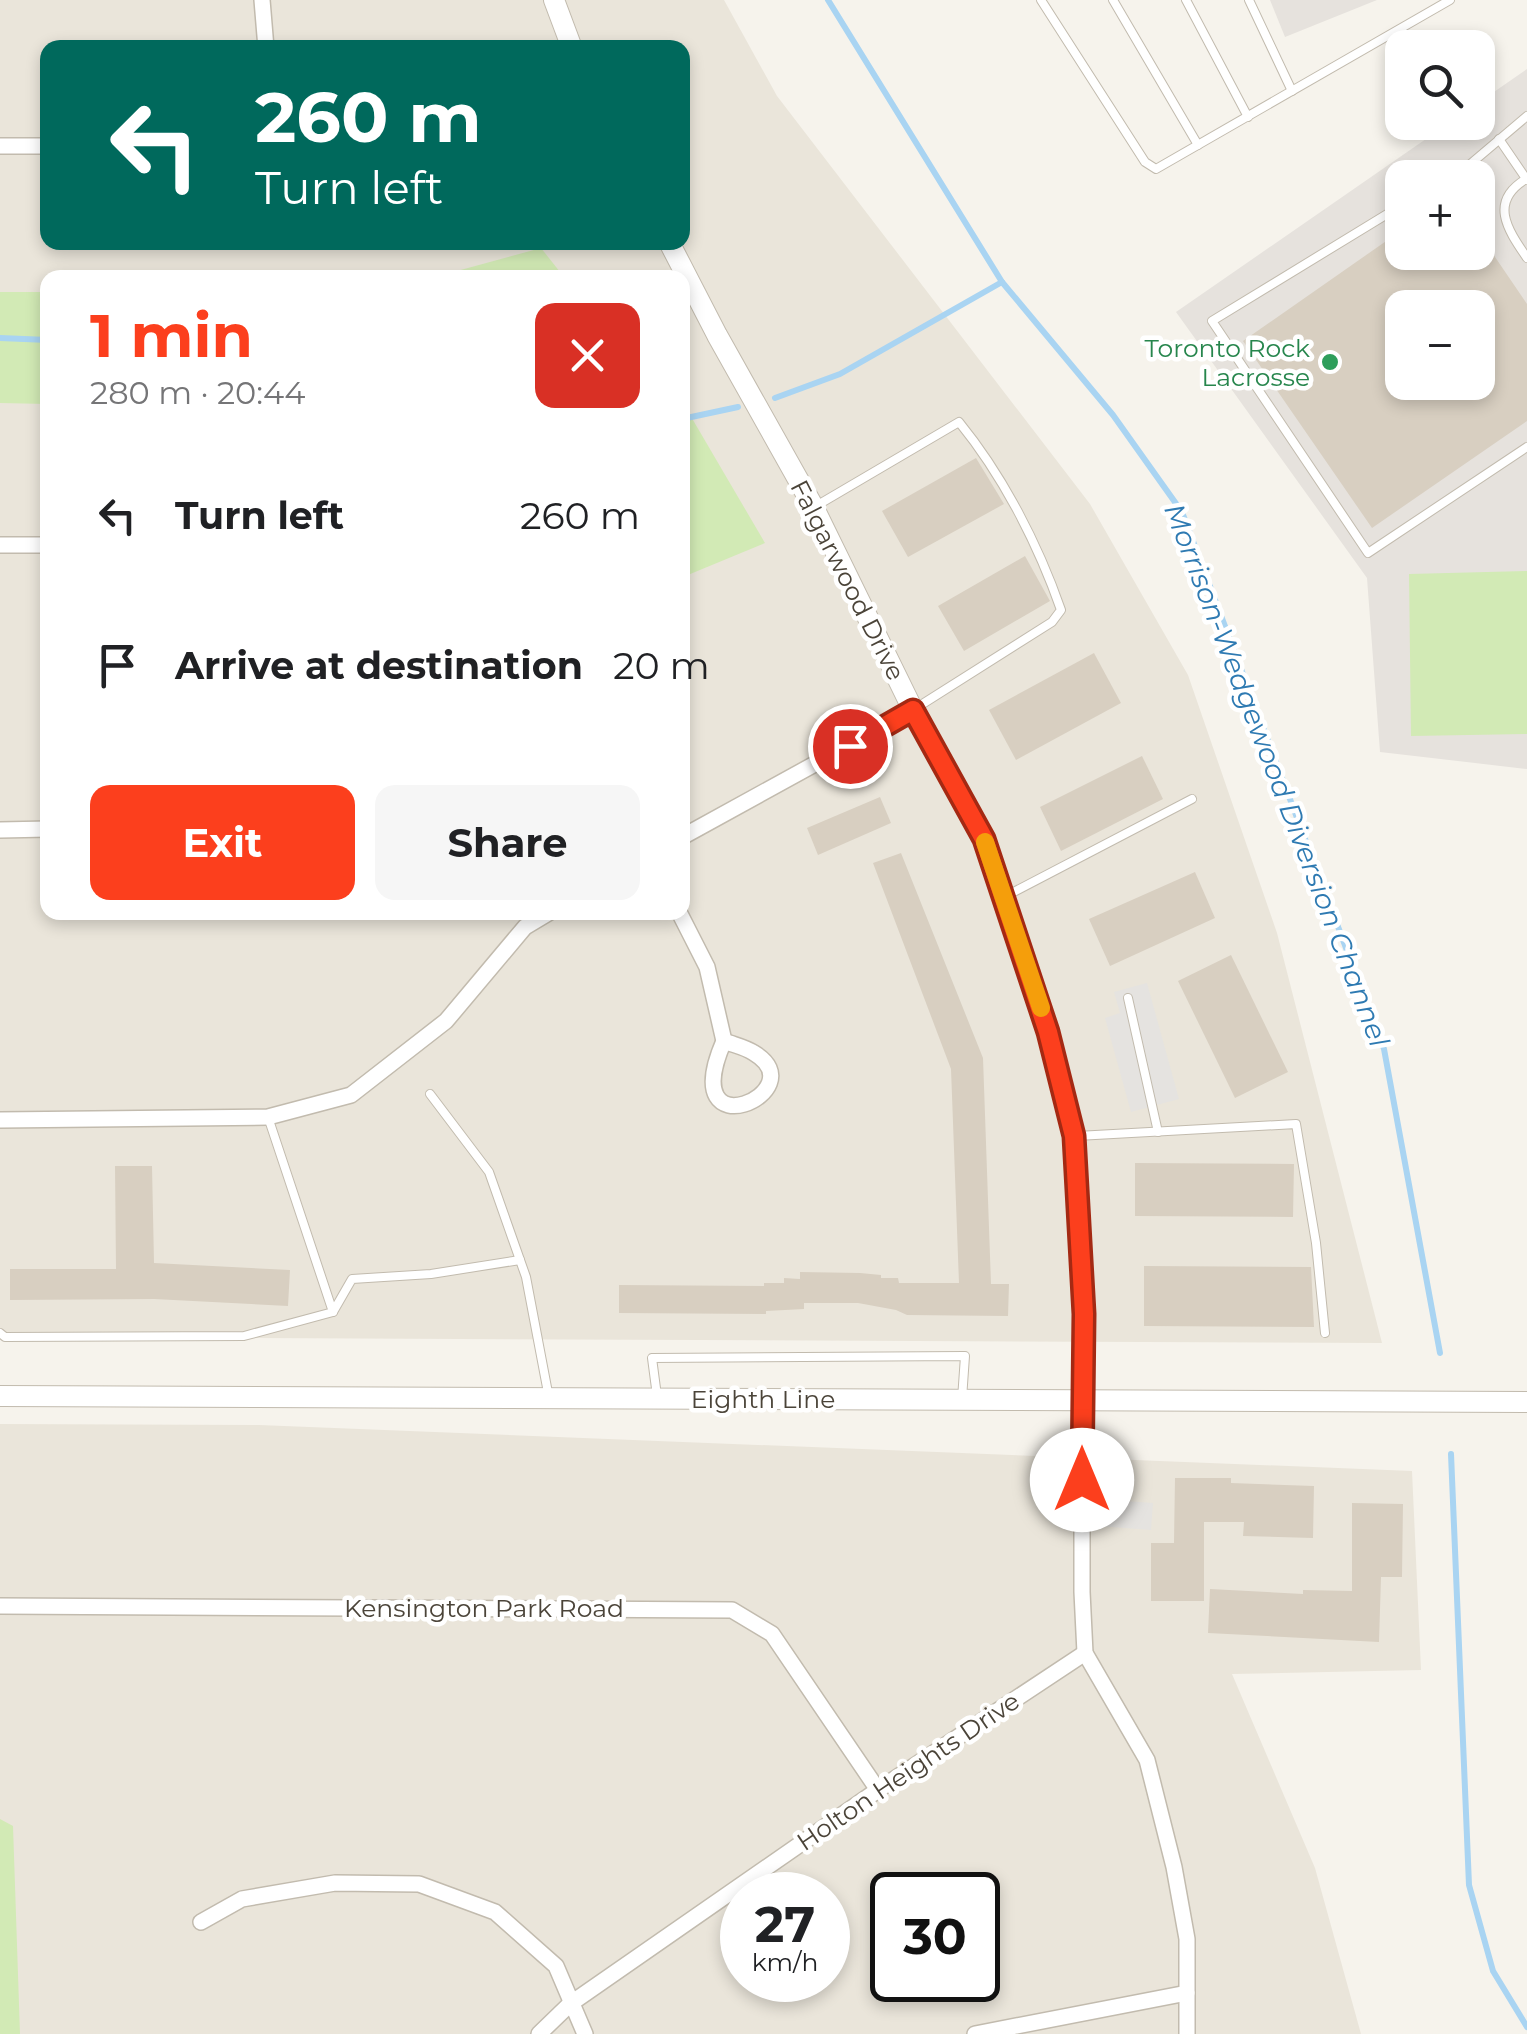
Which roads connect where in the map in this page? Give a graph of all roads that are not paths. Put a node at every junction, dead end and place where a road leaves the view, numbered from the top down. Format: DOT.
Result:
graph roads {
  1 [pos="262,0"];
  2 [pos="554,0"];
  3 [pos="1041,0"];
  4 [pos="1114,0"];
  5 [pos="1186,0"];
  6 [pos="1249,0"];
  7 [pos="1450,0"];
  8 [pos="265,40"];
  9 [pos="569,40"];
  10 [pos="1292,91"];
  11 [pos="1248,116"];
  12 [pos="1527,116"];
  13 [pos="1499,139"];
  14 [pos="0,146"];
  15 [pos="40,146"];
  16 [pos="1198,146"];
  17 [pos="1472,160"];
  18 [pos="1526,180"];
  19 [pos="1385,215"];
  20 [pos="1527,258"];
  21 [pos="690,283"];
  22 [pos="1527,446"];
  23 [pos="814,508"];
  24 [pos="40,545"];
  25 [pos="0,546"];
  26 [pos="913,710"];
  27 [pos="1192,798"];
  28 [pos="40,828"];
  29 [pos="0,830"];
  30 [pos="690,833"];
  31 [pos="1004,897"];
  32 [pos="537,920"];
  33 [pos="683,920"];
  34 [pos="1128,998"];
  35 [pos="724,1041"];
  36 [pos="430,1094"];
  37 [pos="268,1117"];
  38 [pos="0,1120"];
  39 [pos="1158,1132"];
  40 [pos="1074,1136"];
  41 [pos="520,1260"];
  42 [pos="333,1312"];
  43 [pos="0,1333"];
  44 [pos="1324,1333"];
  45 [pos="0,1396"];
  46 [pos="549,1398"];
  47 [pos="1082,1398"];
  48 [pos="962,1399"];
  49 [pos="657,1400"];
  50 [pos="1527,1402"];
  51 [pos="0,1606"];
  52 [pos="1085,1652"];
  53 [pos="878,1790"];
  54 [pos="201,1922"];
  55 [pos="1187,1993"];
  56 [pos="570,2004"];
  57 [pos="539,2034"];
  58 [pos="584,2034"];
  59 [pos="976,2034"];
  60 [pos="1187,2034"];
  1 -- 8 [label="street"];
  2 -- 9 [label="street"];
  3 -- 16 [label="lane"];
  4 -- 16 [label="lane"];
  5 -- 11 [label="lane"];
  6 -- 10 [label="lane"];
  7 -- 10 [label="lane"];
  10 -- 11 [label="lane"];
  11 -- 16 [label="lane"];
  12 -- 13 [label="lane"];
  13 -- 17 [label="lane"];
  13 -- 18 [label="lane"];
  14 -- 15 [label="street"];
  18 -- 20 [label="lane"];
  19 -- 22 [label="lane"];
  21 -- 23 [label="street, Falgarwood Drive"];
  23 -- 26 [label="street, Falgarwood Drive"];
  23 -- 26 [label="lane"];
  24 -- 25 [label="street"];
  26 -- 30 [label="street"];
  26 -- 31 [label="street, Falgarwood Drive"];
  27 -- 31 [label="lane"];
  28 -- 29 [label="street"];
  31 -- 40 [label="street, Falgarwood Drive"];
  32 -- 37 [label="street"];
  33 -- 35 [label="street"];
  34 -- 39 [label="lane"];
  35 -- 35 [label="street"];
  36 -- 41 [label="lane"];
  37 -- 38 [label="street"];
  37 -- 42 [label="lane"];
  39 -- 40 [label="lane"];
  39 -- 44 [label="lane"];
  40 -- 47 [label="street, Falgarwood Drive"];
  41 -- 42 [label="lane"];
  41 -- 46 [label="lane"];
  42 -- 43 [label="lane"];
  45 -- 46 [label="street, Eighth Line"];
  46 -- 49 [label="street, Eighth Line"];
  47 -- 48 [label="street, Eighth Line"];
  47 -- 50 [label="street, Eighth Line"];
  47 -- 52 [label="street, Falgarwood Drive"];
  48 -- 49 [label="street, Eighth Line"];
  48 -- 49 [label="lane"];
  51 -- 53 [label="street, Kensington Park Road"];
  52 -- 53 [label="street, Holton Heights Drive"];
  52 -- 55 [label="street, Falgarwood Drive"];
  53 -- 56 [label="street, Holton Heights Drive"];
  54 -- 56 [label="street"];
  55 -- 59 [label="street"];
  55 -- 60 [label="street, Falgarwood Drive"];
  56 -- 57 [label="street, Holton Heights Drive"];
  56 -- 58 [label="street"];
}
